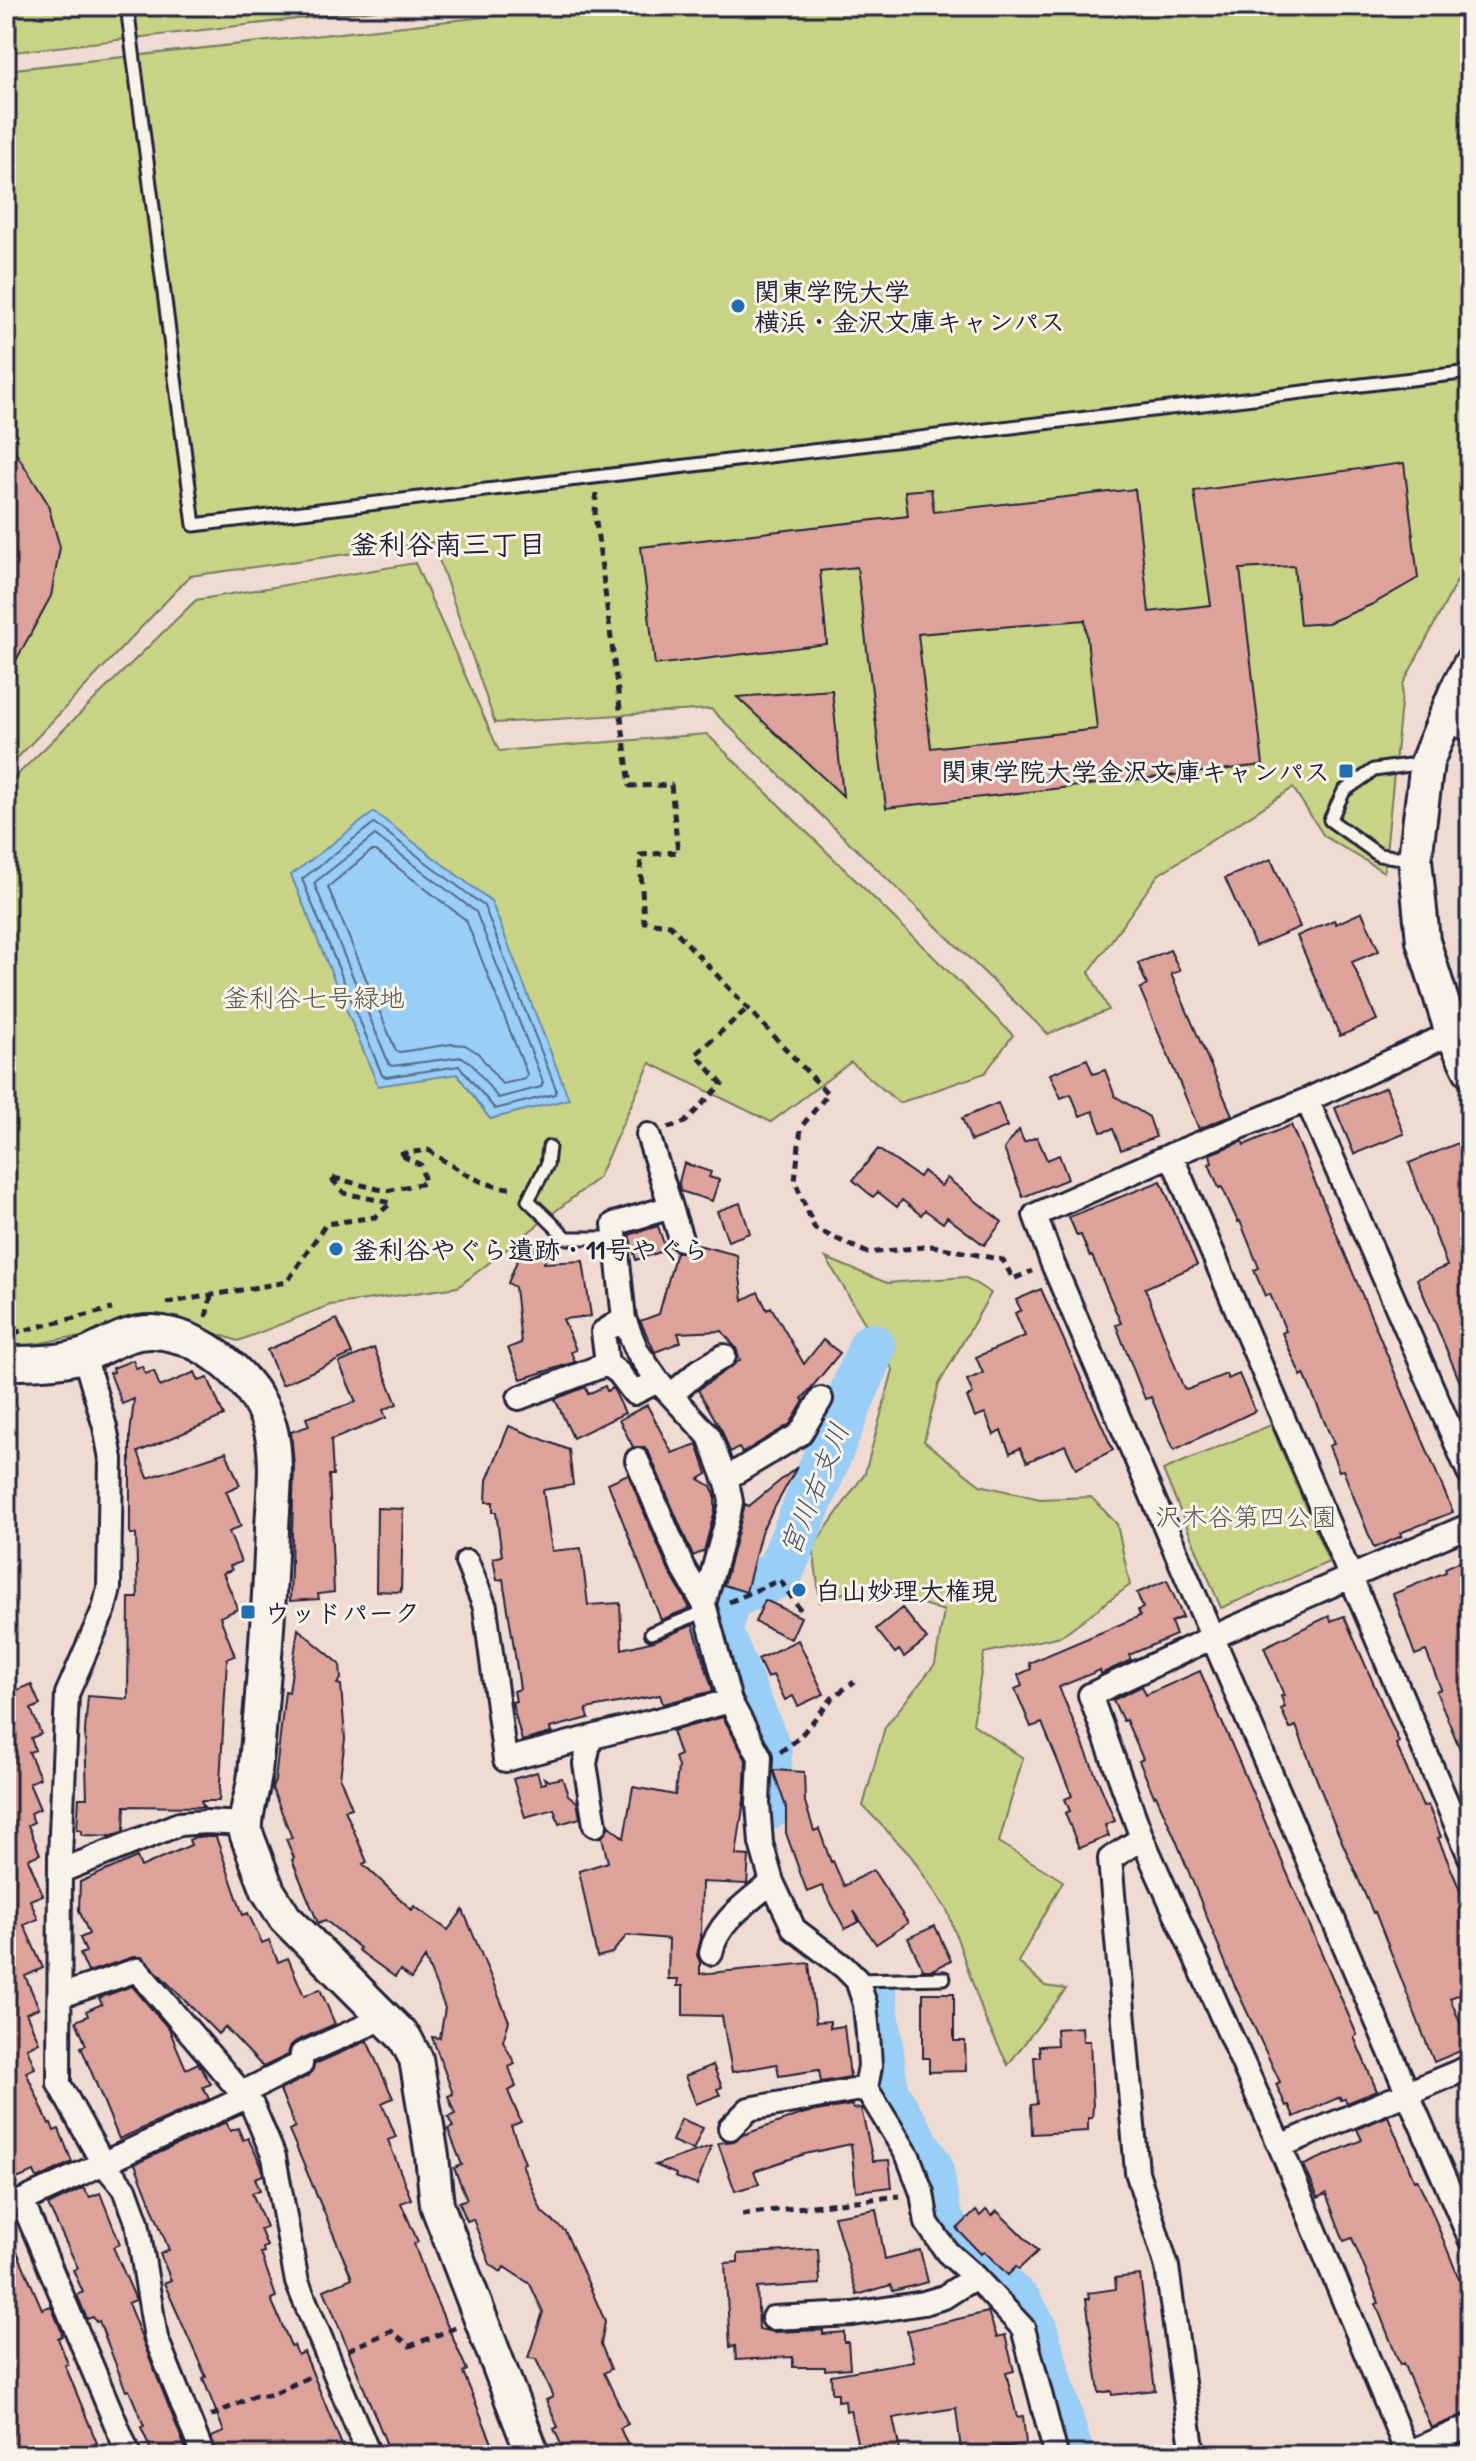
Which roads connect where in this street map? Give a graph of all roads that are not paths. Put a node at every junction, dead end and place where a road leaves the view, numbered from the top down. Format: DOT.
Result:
graph roads {
  1 [pos="127,6"];
  2 [pos="1470,372"];
  3 [pos="1470,664"];
  4 [pos="1457,724"];
  5 [pos="1427,762"];
  6 [pos="1415,859"];
  7 [pos="1452,1033"];
  8 [pos="1470,1070"];
  9 [pos="1307,1100"];
  10 [pos="648,1135"];
  11 [pos="549,1147"];
  12 [pos="1171,1155"];
  13 [pos="671,1207"];
  14 [pos="614,1238"];
  15 [pos="681,1239"];
  16 [pos="624,1319"];
  17 [pos="84,1355"];
  18 [pos="724,1356"];
  19 [pos="6,1364"];
  20 [pos="607,1364"];
  21 [pos="665,1388"];
  22 [pos="519,1398"];
  23 [pos="821,1399"];
  24 [pos="637,1460"];
  25 [pos="1470,1475"];
  26 [pos="725,1479"];
  27 [pos="1470,1525"];
  28 [pos="467,1562"];
  29 [pos="1351,1578"];
  30 [pos="705,1608"];
  31 [pos="651,1633"];
  32 [pos="1213,1637"];
  33 [pos="730,1701"];
  34 [pos="590,1738"];
  35 [pos="245,1824"];
  36 [pos="595,1825"];
  37 [pos="1142,1838"];
  38 [pos="1470,1857"];
  39 [pos="61,1871"];
  40 [pos="772,1882"];
  41 [pos="711,1953"];
  42 [pos="944,1978"];
  43 [pos="858,1980"];
  44 [pos="60,1996"];
  45 [pos="384,2018"];
  46 [pos="1470,2067"];
  47 [pos="866,2088"];
  48 [pos="1408,2094"];
  49 [pos="244,2098"];
  50 [pos="730,2128"];
  51 [pos="1280,2146"];
  52 [pos="102,2162"];
  53 [pos="1470,2239"];
  54 [pos="975,2277"];
  55 [pos="773,2318"];
  56 [pos="1470,2426"];
  57 [pos="1407,2454"];
  58 [pos="129,2455"];
  59 [pos="203,2455"];
  60 [pos="369,2455"];
  61 [pos="533,2455"];
  62 [pos="1056,2455"];
  63 [pos="1193,2455"];
  1 -- 2 [label="lane"];
  3 -- 4 [label="street"];
  4 -- 5 [label="street"];
  5 -- 6 [label="street"];
  5 -- 6 [label="lane"];
  6 -- 7 [label="street"];
  7 -- 8 [label="street"];
  7 -- 9 [label="street"];
  9 -- 12 [label="street"];
  9 -- 25 [label="street"];
  10 -- 13 [label="street"];
  11 -- 14 [label="lane"];
  12 -- 29 [label="street"];
  12 -- 32 [label="street"];
  13 -- 14 [label="street"];
  13 -- 15 [label="street"];
  14 -- 16 [label="street"];
  16 -- 20 [label="street"];
  16 -- 21 [label="street"];
  17 -- 19 [label="street"];
  17 -- 35 [label="street"];
  17 -- 39 [label="street"];
  18 -- 21 [label="street"];
  20 -- 21 [label="street"];
  20 -- 22 [label="street"];
  21 -- 26 [label="street"];
  23 -- 26 [label="street"];
  24 -- 30 [label="street"];
  26 -- 30 [label="street"];
  27 -- 29 [label="street"];
  28 -- 34 [label="street"];
  29 -- 32 [label="street"];
  29 -- 38 [label="street"];
  30 -- 31 [label="lane"];
  30 -- 33 [label="street"];
  32 -- 37 [label="street"];
  32 -- 48 [label="street"];
  33 -- 34 [label="street"];
  33 -- 40 [label="street"];
  34 -- 36 [label="street"];
  35 -- 39 [label="street"];
  35 -- 45 [label="street"];
  37 -- 51 [label="street"];
  37 -- 63 [label="street"];
  39 -- 44 [label="street"];
  40 -- 41 [label="street"];
  40 -- 43 [label="street"];
  42 -- 43 [label="lane"];
  43 -- 47 [label="street"];
  44 -- 49 [label="street"];
  44 -- 52 [label="street"];
  45 -- 49 [label="street"];
  45 -- 61 [label="street"];
  46 -- 48 [label="street"];
  47 -- 50 [label="street"];
  47 -- 54 [label="street"];
  48 -- 51 [label="street"];
  48 -- 53 [label="street"];
  49 -- 52 [label="street"];
  49 -- 60 [label="street"];
  51 -- 57 [label="street"];
  52 -- 58 [label="street"];
  52 -- 59 [label="street"];
  54 -- 55 [label="street"];
  54 -- 62 [label="street"];
  56 -- 57 [label="street"];
}
